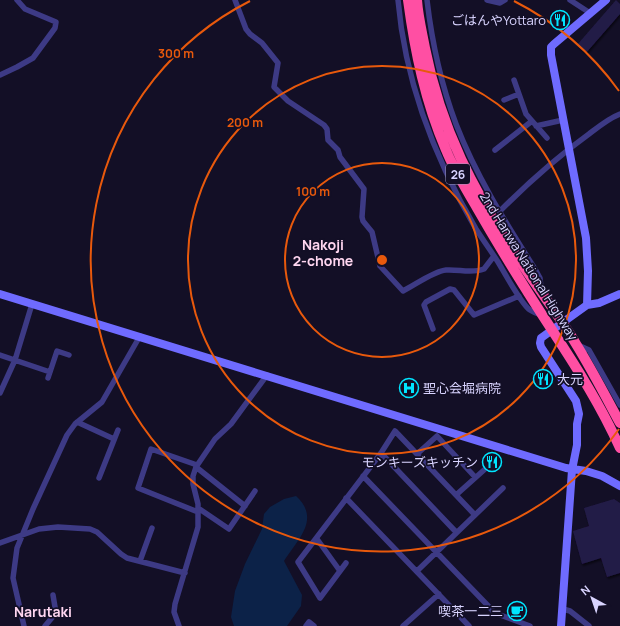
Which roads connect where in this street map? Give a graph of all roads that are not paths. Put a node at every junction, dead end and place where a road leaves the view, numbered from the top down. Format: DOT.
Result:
graph roads {
  1 [pos="16,0"];
  2 [pos="235,0"];
  3 [pos="398,0"];
  4 [pos="408,0"];
  5 [pos="417,0"];
  6 [pos="427,0"];
  7 [pos="486,0"];
  8 [pos="505,0"];
  9 [pos="570,0"];
  10 [pos="606,0"];
  11 [pos="590,13"];
  12 [pos="0,76"];
  13 [pos="514,80"];
  14 [pos="519,94"];
  15 [pos="504,100"];
  16 [pos="620,114"];
  17 [pos="563,120"];
  18 [pos="532,121"];
  19 [pos="536,126"];
  20 [pos="547,138"];
  21 [pos="569,148"];
  22 [pos="495,150"];
  23 [pos="500,211"];
  24 [pos="494,256"];
  25 [pos="542,293"];
  26 [pos="0,294"];
  27 [pos="620,294"];
  28 [pos="519,296"];
  29 [pos="32,304"];
  30 [pos="587,305"];
  31 [pos="543,316"];
  32 [pos="563,323"];
  33 [pos="433,330"];
  34 [pos="552,330"];
  35 [pos="140,336"];
  36 [pos="576,344"];
  37 [pos="0,355"];
  38 [pos="69,356"];
  39 [pos="15,360"];
  40 [pos="267,375"];
  41 [pos="0,393"];
  42 [pos="620,405"];
  43 [pos="77,422"];
  44 [pos="620,423"];
  45 [pos="118,430"];
  46 [pos="114,439"];
  47 [pos="620,448"];
  48 [pos="381,453"];
  49 [pos="417,454"];
  50 [pos="197,466"];
  51 [pos="484,470"];
  52 [pos="572,470"];
  53 [pos="363,476"];
  54 [pos="475,477"];
  55 [pos="100,478"];
  56 [pos="620,486"];
  57 [pos="503,488"];
  58 [pos="255,491"];
  59 [pos="456,495"];
  60 [pos="346,498"];
  61 [pos="245,506"];
  62 [pos="198,510"];
  63 [pos="475,515"];
  64 [pos="152,528"];
  65 [pos="456,532"];
  66 [pos="22,535"];
  67 [pos="316,539"];
  68 [pos="0,543"];
  69 [pos="436,551"];
  70 [pos="140,561"];
  71 [pos="346,563"];
  72 [pos="340,571"];
  73 [pos="417,571"];
  74 [pos="185,573"];
  75 [pos="439,594"];
  76 [pos="53,595"];
  77 [pos="562,609"];
  78 [pos="510,623"];
  79 [pos="407,625"];
  80 [pos="24,626"];
  81 [pos="44,626"];
  82 [pos="179,626"];
  83 [pos="306,626"];
  84 [pos="314,626"];
  85 [pos="470,626"];
  86 [pos="530,626"];
  87 [pos="561,626"];
  88 [pos="589,626"];
  1 -- 12 [label="street"];
  2 -- 24 [label="street"];
  3 -- 24 [label="street"];
  4 -- 31 [label="highway, 2nd Hanwa National Highway / 26"];
  5 -- 25 [label="highway, 2nd Hanwa National Highway / 26"];
  6 -- 23 [label="street"];
  7 -- 8 [label="street"];
  9 -- 11 [label="street"];
  10 -- 11 [label="street"];
  11 -- 17 [label="street"];
  13 -- 14 [label="street"];
  14 -- 15 [label="street"];
  14 -- 18 [label="street"];
  16 -- 21 [label="street"];
  17 -- 19 [label="street"];
  17 -- 21 [label="street"];
  18 -- 19 [label="street"];
  18 -- 22 [label="street"];
  19 -- 20 [label="street"];
  21 -- 23 [label="street"];
  21 -- 30 [label="street"];
  23 -- 25 [label="street"];
  24 -- 28 [label="street"];
  25 -- 32 [label="highway, 2nd Hanwa National Highway / 26"];
  26 -- 29 [label="street"];
  27 -- 30 [label="street"];
  28 -- 31 [label="street"];
  28 -- 33 [label="street"];
  29 -- 35 [label="street"];
  29 -- 39 [label="street"];
  30 -- 32 [label="street"];
  31 -- 34 [label="highway, 2nd Hanwa National Highway / 26"];
  32 -- 34 [label="street"];
  32 -- 36 [label="highway, 2nd Hanwa National Highway / 26"];
  34 -- 47 [label="highway, 2nd Hanwa National Highway / 26"];
  34 -- 52 [label="street"];
  35 -- 40 [label="street"];
  35 -- 43 [label="street"];
  36 -- 42 [label="street"];
  36 -- 44 [label="highway, 2nd Hanwa National Highway / 26"];
  37 -- 39 [label="street"];
  38 -- 39 [label="street"];
  39 -- 41 [label="street"];
  40 -- 50 [label="street"];
  40 -- 52 [label="street"];
  43 -- 46 [label="street"];
  43 -- 66 [label="street"];
  45 -- 46 [label="street"];
  46 -- 55 [label="street"];
  48 -- 49 [label="street"];
  48 -- 53 [label="street"];
  48 -- 65 [label="street"];
  49 -- 54 [label="street"];
  49 -- 59 [label="street"];
  50 -- 61 [label="street"];
  50 -- 62 [label="street"];
  50 -- 62 [label="street"];
  51 -- 54 [label="street"];
  52 -- 56 [label="street"];
  52 -- 77 [label="street"];
  53 -- 60 [label="street"];
  53 -- 69 [label="street"];
  54 -- 59 [label="street"];
  57 -- 63 [label="street"];
  58 -- 61 [label="street"];
  59 -- 63 [label="street"];
  60 -- 67 [label="street"];
  60 -- 73 [label="street"];
  61 -- 62 [label="street"];
  62 -- 74 [label="street"];
  63 -- 65 [label="street"];
  64 -- 70 [label="street"];
  65 -- 69 [label="street"];
  66 -- 68 [label="street"];
  66 -- 70 [label="street"];
  66 -- 80 [label="street"];
  67 -- 72 [label="street"];
  67 -- 72 [label="street"];
  69 -- 73 [label="street"];
  69 -- 78 [label="street"];
  70 -- 74 [label="street"];
  71 -- 72 [label="street"];
  73 -- 75 [label="street"];
  74 -- 82 [label="street"];
  75 -- 79 [label="street"];
  75 -- 85 [label="street"];
  76 -- 81 [label="street"];
  77 -- 87 [label="street"];
  77 -- 88 [label="street"];
  78 -- 86 [label="street"];
  83 -- 84 [label="street"];
}
